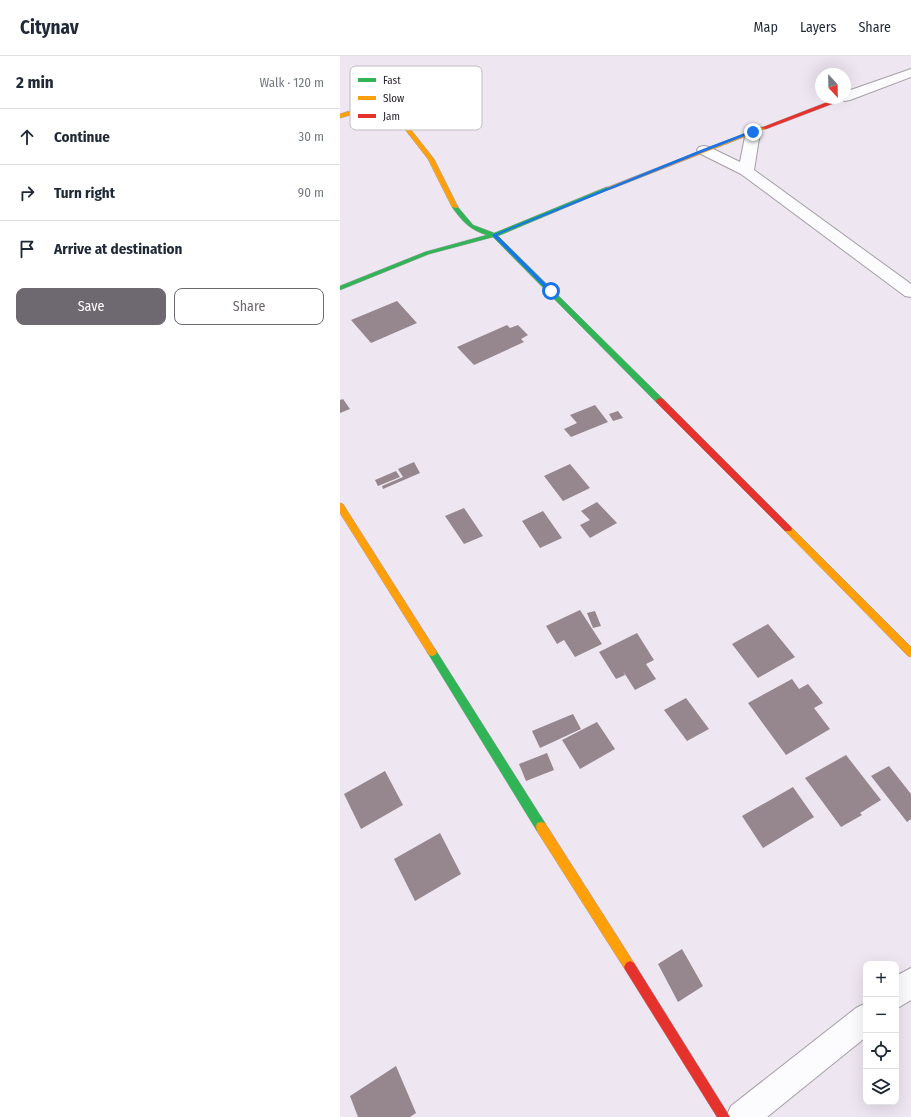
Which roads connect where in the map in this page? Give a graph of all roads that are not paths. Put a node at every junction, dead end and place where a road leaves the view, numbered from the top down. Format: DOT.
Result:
graph roads {
  1 [pos="911,72"];
  2 [pos="851,95"];
  3 [pos="828,104"];
  4 [pos="350,113"];
  5 [pos="340,116"];
  6 [pos="409,130"];
  7 [pos="753,132"];
  8 [pos="704,150"];
  9 [pos="746,171"];
  10 [pos="494,235"];
  11 [pos="340,288"];
  12 [pos="911,292"];
  13 [pos="340,506"];
  14 [pos="911,653"];
  15 [pos="911,982"];
  16 [pos="899,992"];
  17 [pos="863,1020"];
  18 [pos="724,1117"];
  19 [pos="742,1117"];
  1 -- 2 [label="street"];
  3 -- 7 [label="street"];
  4 -- 5 [label="street"];
  6 -- 10 [label="street"];
  7 -- 8 [label="street"];
  7 -- 9 [label="street"];
  8 -- 9 [label="street"];
  8 -- 10 [label="street"];
  9 -- 12 [label="street"];
  10 -- 11 [label="street"];
  10 -- 14 [label="street"];
  13 -- 18 [label="street"];
  15 -- 16 [label="street"];
  17 -- 19 [label="street"];
}
